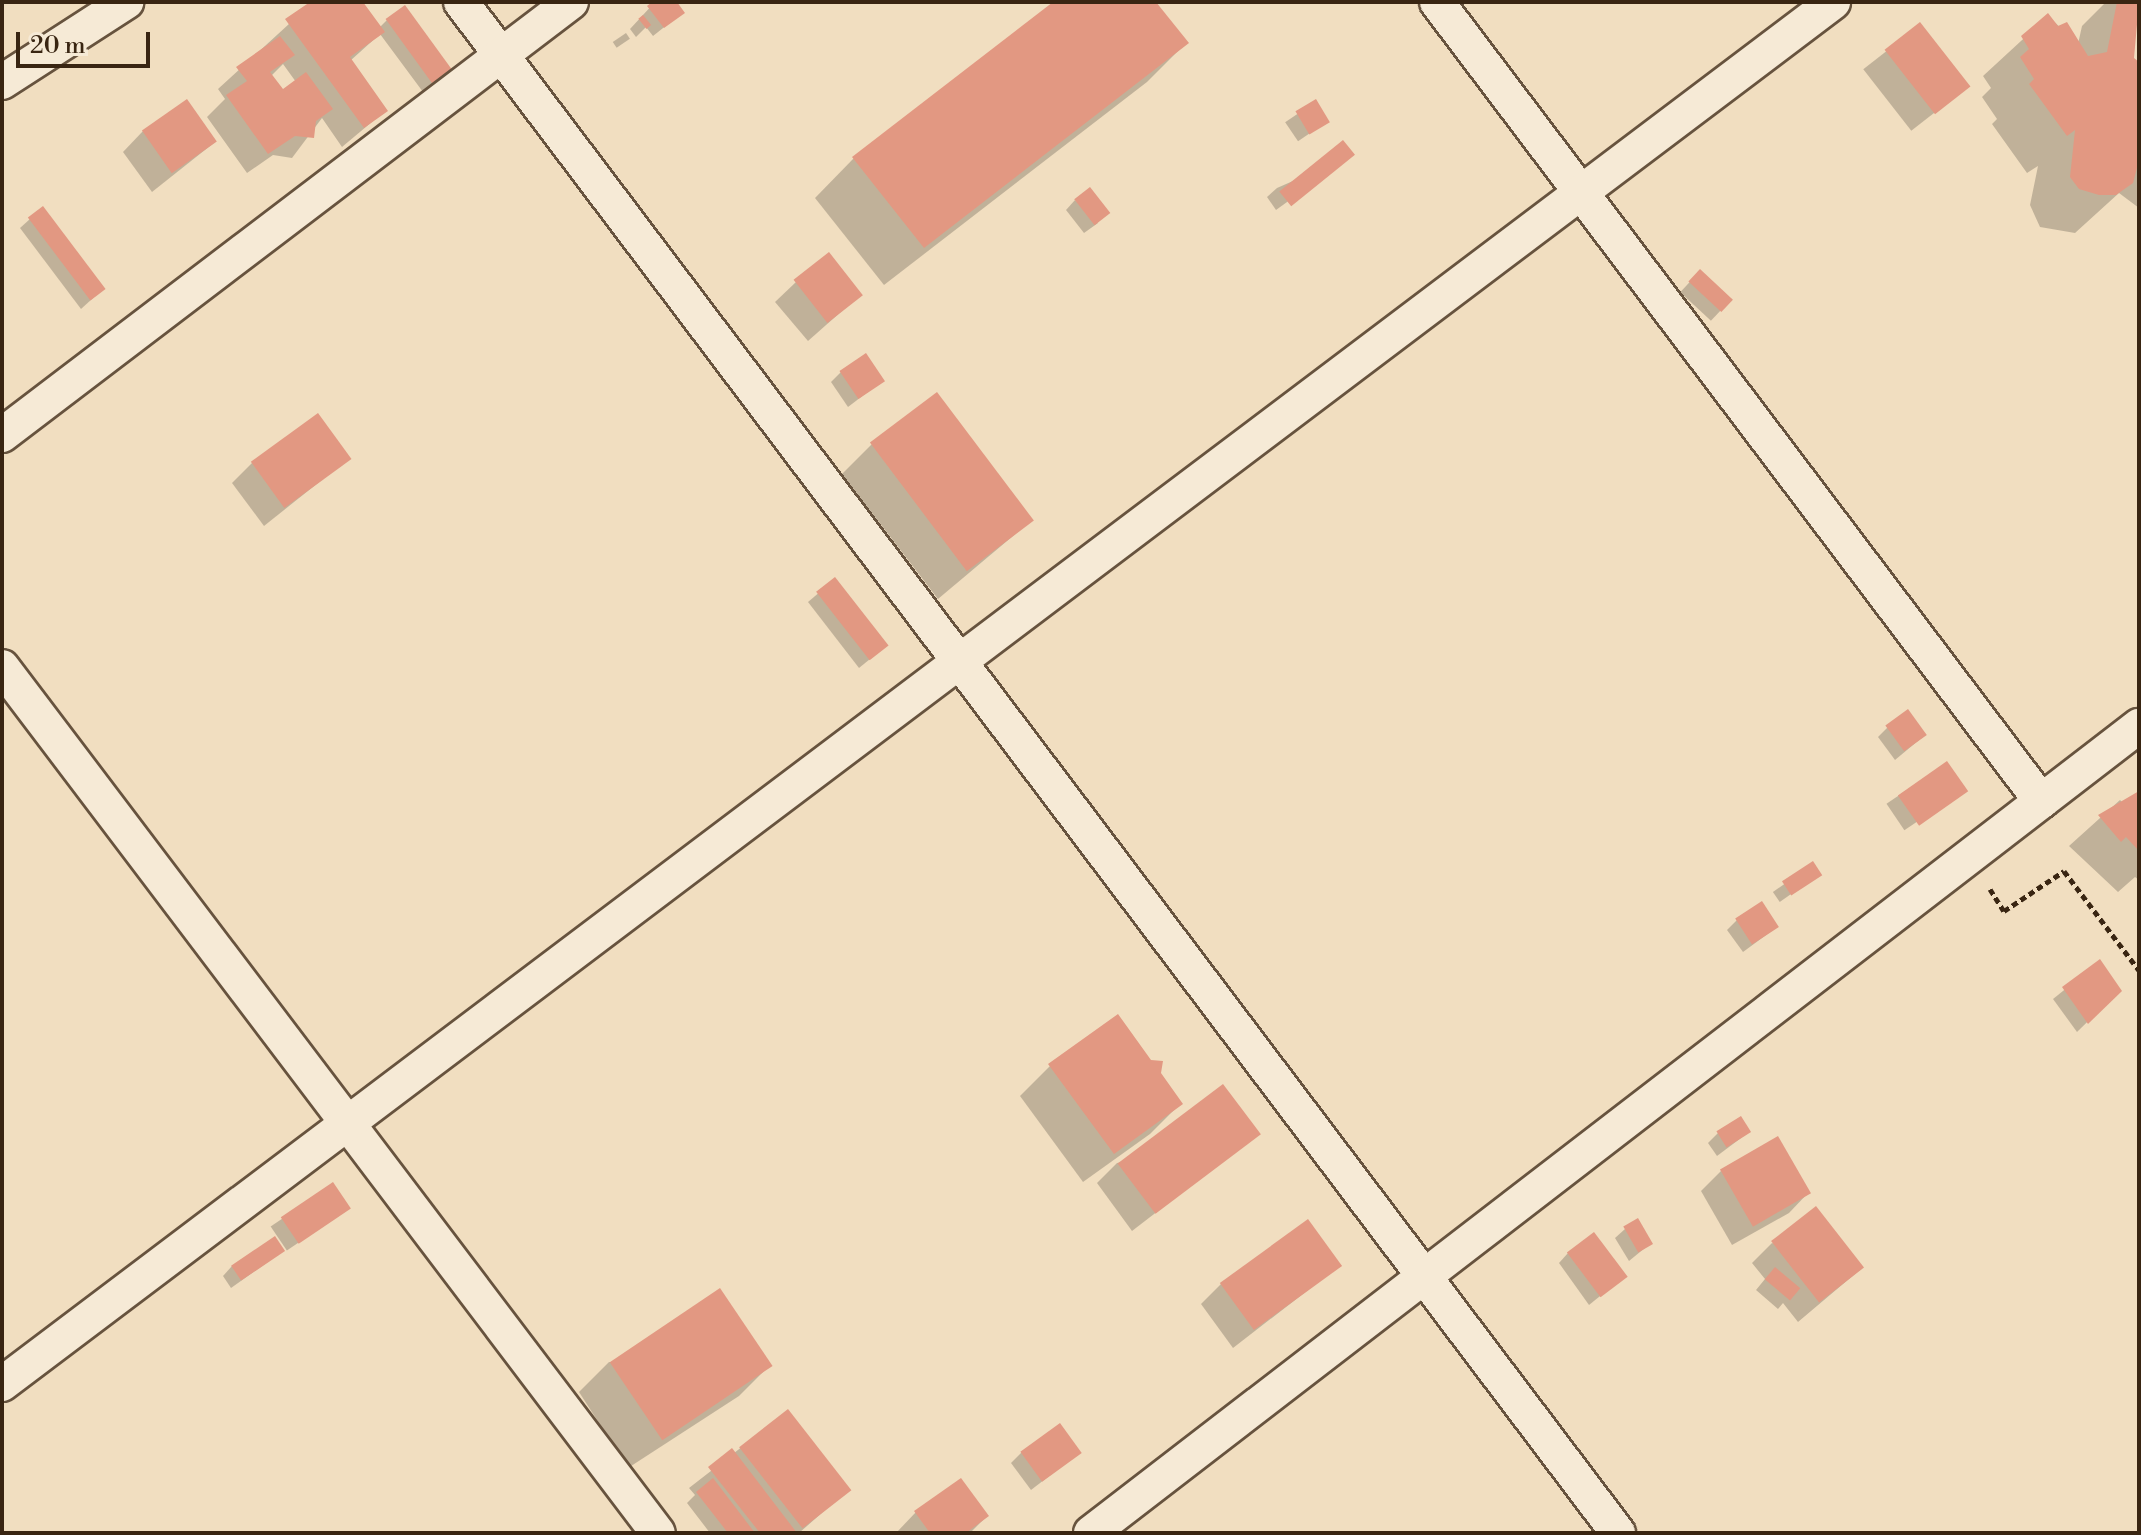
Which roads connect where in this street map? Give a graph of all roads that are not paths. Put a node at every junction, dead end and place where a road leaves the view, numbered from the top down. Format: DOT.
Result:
graph roads {
  1 [pos="126,2"];
  2 [pos="461,2"];
  3 [pos="571,2"];
  4 [pos="1437,2"];
  5 [pos="1833,2"];
  6 [pos="501,55"];
  7 [pos="2,82"];
  8 [pos="1581,192"];
  9 [pos="2,435"];
  10 [pos="959,661"];
  11 [pos="2,667"];
  12 [pos="2139,726"];
  13 [pos="2041,801"];
  14 [pos="347,1123"];
  15 [pos="1424,1276"];
  16 [pos="2,1384"];
  17 [pos="658,1533"];
  18 [pos="1091,1533"];
  19 [pos="1618,1533"];
  1 -- 7 [label="street"];
  2 -- 6 [label="street"];
  3 -- 6 [label="street"];
  4 -- 8 [label="street"];
  5 -- 8 [label="street"];
  6 -- 9 [label="street"];
  6 -- 10 [label="street"];
  8 -- 10 [label="street"];
  8 -- 13 [label="street"];
  10 -- 14 [label="street"];
  10 -- 15 [label="street"];
  11 -- 14 [label="street"];
  12 -- 13 [label="street"];
  13 -- 15 [label="street"];
  14 -- 16 [label="street"];
  14 -- 17 [label="street"];
  15 -- 18 [label="street"];
  15 -- 19 [label="street"];
}
